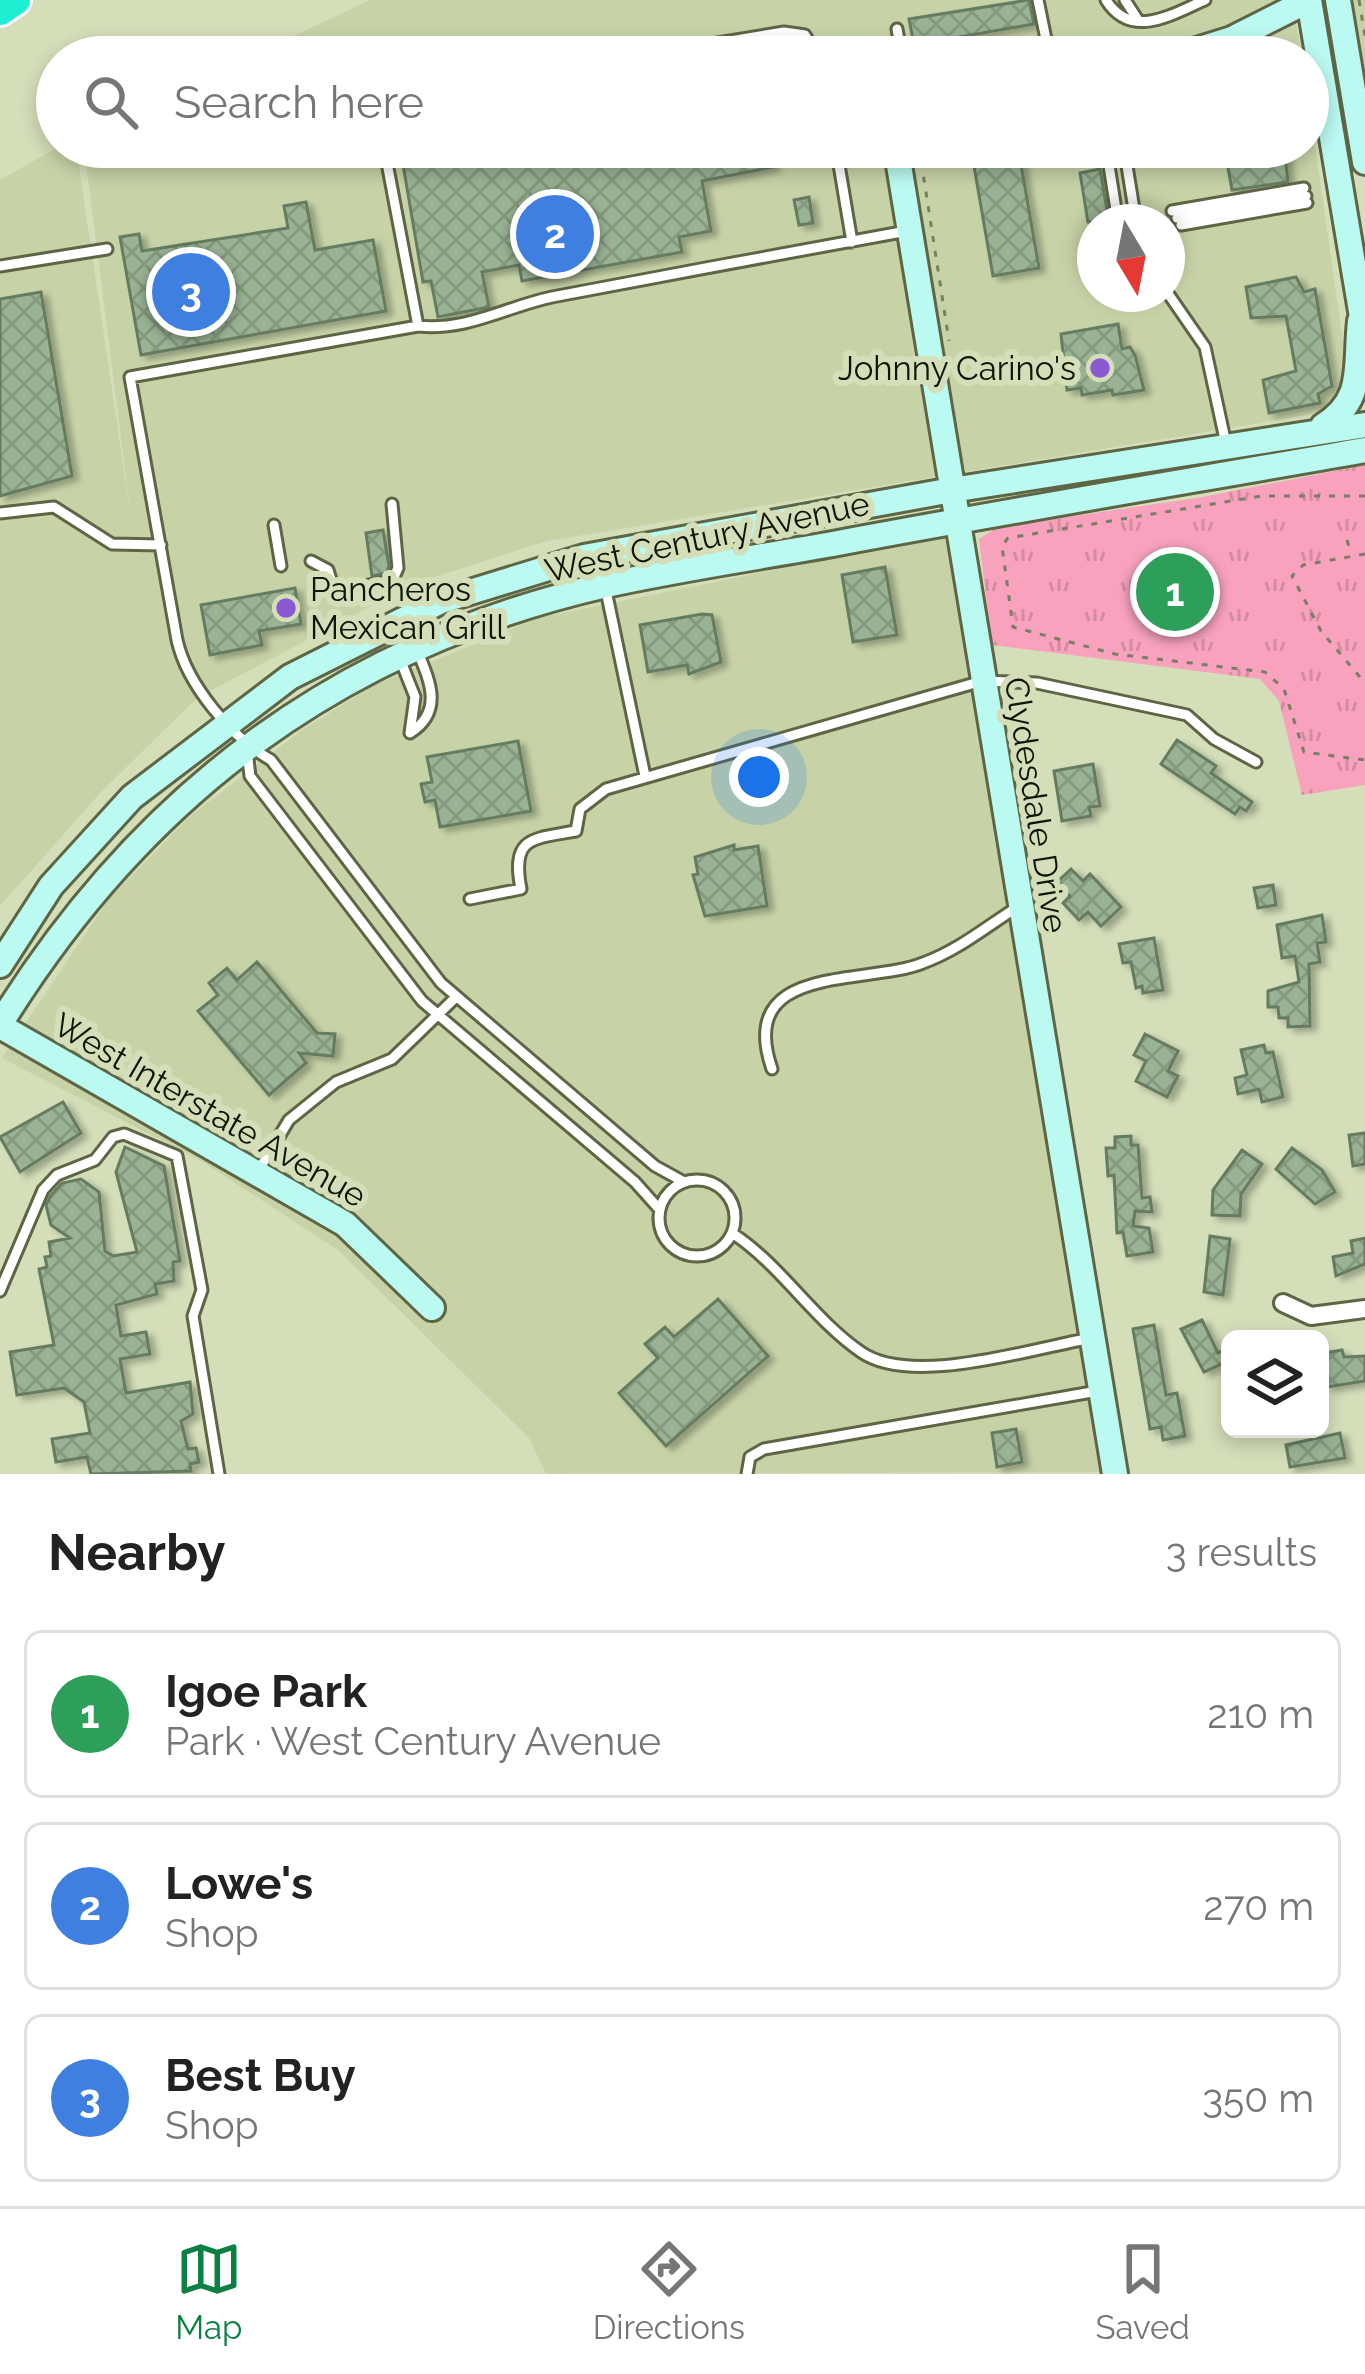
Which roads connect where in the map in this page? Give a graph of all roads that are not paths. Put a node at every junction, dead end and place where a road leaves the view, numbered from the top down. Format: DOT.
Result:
graph roads {
  1 [pos="1038,0"];
  2 [pos="1106,0"];
  3 [pos="1125,0"];
  4 [pos="1205,0"];
  5 [pos="1309,0"];
  6 [pos="1338,0"];
  7 [pos="1142,23"];
  8 [pos="897,29"];
  9 [pos="760,36"];
  10 [pos="807,36"];
  11 [pos="898,36"];
  12 [pos="1045,36"];
  13 [pos="1236,36"];
  14 [pos="1316,36"];
  15 [pos="1329,107"];
  16 [pos="1365,162"];
  17 [pos="388,168"];
  18 [pos="840,168"];
  19 [pos="899,168"];
  20 [pos="1109,168"];
  21 [pos="1127,168"];
  22 [pos="1306,196"];
  23 [pos="1115,204"];
  24 [pos="1133,204"];
  25 [pos="1185,217"];
  26 [pos="909,231"];
  27 [pos="852,242"];
  28 [pos="107,249"];
  29 [pos="1357,257"];
  30 [pos="0,266"];
  31 [pos="1181,312"];
  32 [pos="418,326"];
  33 [pos="1363,328"];
  34 [pos="1365,425"];
  35 [pos="1316,430"];
  36 [pos="1226,444"];
  37 [pos="1365,450"];
  38 [pos="952,490"];
  39 [pos="392,504"];
  40 [pos="0,513"];
  41 [pos="957,521"];
  42 [pos="274,525"];
  43 [pos="161,545"];
  44 [pos="311,561"];
  45 [pos="281,566"];
  46 [pos="605,586"];
  47 [pos="407,650"];
  48 [pos="982,681"];
  49 [pos="227,721"];
  50 [pos="246,746"];
  51 [pos="1256,762"];
  52 [pos="645,776"];
  53 [pos="470,899"];
  54 [pos="1019,906"];
  55 [pos="0,964"];
  56 [pos="455,998"];
  57 [pos="437,1016"];
  58 [pos="0,1025"];
  59 [pos="772,1069"];
  60 [pos="256,1173"];
  61 [pos="684,1182"];
  62 [pos="660,1210"];
  63 [pos="732,1232"];
  64 [pos="0,1291"];
  65 [pos="1282,1304"];
  66 [pos="432,1308"];
  67 [pos="1365,1309"];
  68 [pos="1093,1338"];
  69 [pos="1102,1391"];
  70 [pos="219,1474"];
  71 [pos="747,1474"];
  72 [pos="1115,1474"];
  1 -- 12 [label="lane"];
  2 -- 7 [label="lane"];
  3 -- 7 [label="lane"];
  4 -- 7 [label="lane"];
  5 -- 13 [label="main road"];
  5 -- 14 [label="main road"];
  6 -- 16 [label="main road"];
  8 -- 11 [label="lane"];
  9 -- 10 [label="lane"];
  15 -- 29 [label="main road"];
  17 -- 32 [label="lane"];
  18 -- 27 [label="lane"];
  19 -- 26 [label="main road, Clydesdale Drive"];
  20 -- 23 [label="lane"];
  21 -- 24 [label="lane"];
  22 -- 25 [label="lane"];
  26 -- 27 [label="lane"];
  26 -- 38 [label="main road, Clydesdale Drive"];
  27 -- 32 [label="lane"];
  28 -- 30 [label="lane"];
  29 -- 33 [label="main road"];
  31 -- 36 [label="lane"];
  32 -- 43 [label="lane"];
  33 -- 35 [label="main road"];
  34 -- 35 [label="main road, West Century Avenue"];
  35 -- 36 [label="main road, West Century Avenue"];
  36 -- 38 [label="main road, West Century Avenue"];
  37 -- 41 [label="main road, West Century Avenue"];
  38 -- 41 [label="main road, Clydesdale Drive"];
  38 -- 49 [label="main road, West Century Avenue"];
  39 -- 44 [label="lane"];
  40 -- 43 [label="lane"];
  41 -- 46 [label="main road, West Century Avenue"];
  41 -- 48 [label="main road, Clydesdale Drive"];
  42 -- 45 [label="lane"];
  43 -- 49 [label="lane"];
  46 -- 47 [label="main road, West Century Avenue"];
  46 -- 52 [label="lane"];
  47 -- 47 [label="lane"];
  47 -- 50 [label="main road, West Century Avenue"];
  48 -- 51 [label="lane"];
  48 -- 52 [label="lane"];
  48 -- 54 [label="main road, Clydesdale Drive"];
  49 -- 50 [label="lane"];
  49 -- 55 [label="main road, West Century Avenue"];
  50 -- 56 [label="lane"];
  50 -- 57 [label="lane"];
  50 -- 58 [label="main road, West Century Avenue"];
  52 -- 53 [label="lane"];
  54 -- 59 [label="lane"];
  54 -- 68 [label="main road, Clydesdale Drive"];
  56 -- 57 [label="lane"];
  56 -- 61 [label="lane"];
  57 -- 60 [label="lane"];
  57 -- 62 [label="lane"];
  58 -- 60 [label="main road, West Interstate Avenue"];
  60 -- 66 [label="main road, West Interstate Avenue"];
  61 -- 62 [label="lane"];
  61 -- 63 [label="lane"];
  62 -- 63 [label="lane"];
  63 -- 68 [label="lane"];
  64 -- 70 [label="lane"];
  65 -- 67 [label="street"];
  68 -- 69 [label="main road, Clydesdale Drive"];
  69 -- 71 [label="lane"];
  69 -- 72 [label="main road, Clydesdale Drive"];
}
